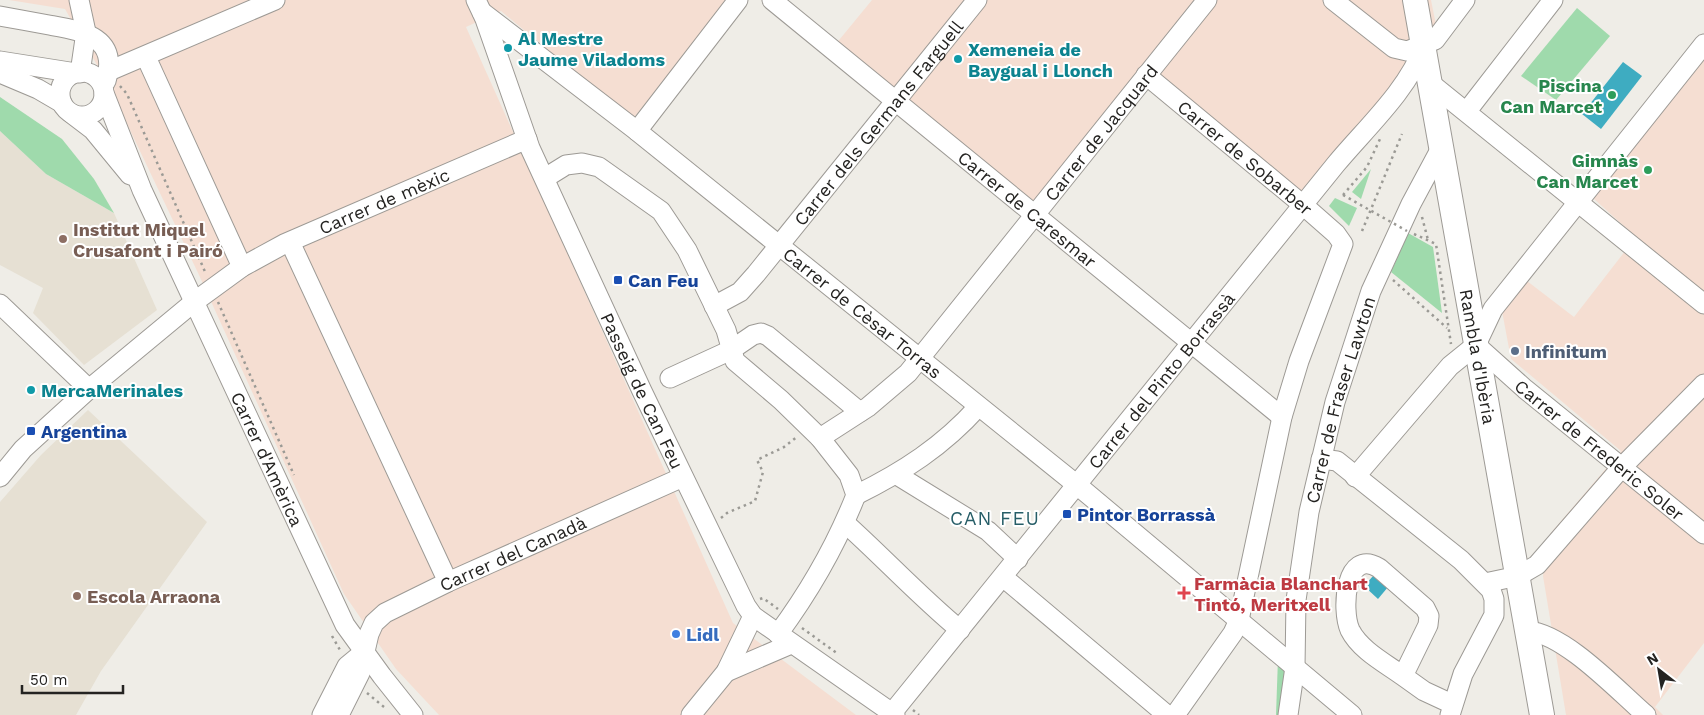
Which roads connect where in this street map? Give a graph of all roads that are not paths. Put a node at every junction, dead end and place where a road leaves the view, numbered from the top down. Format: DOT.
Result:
graph roads {
  1 [pos="79,0"];
  2 [pos="275,0"];
  3 [pos="738,0"];
  4 [pos="772,0"];
  5 [pos="977,0"];
  6 [pos="1207,0"];
  7 [pos="1333,0"];
  8 [pos="1415,0"];
  9 [pos="1465,0"];
  10 [pos="1553,0"];
  11 [pos="479,6"];
  12 [pos="0,16"];
  13 [pos="86,32"];
  14 [pos="1704,44"];
  15 [pos="1424,46"];
  16 [pos="146,57"];
  17 [pos="0,61"];
  18 [pos="109,71"];
  19 [pos="0,73"];
  20 [pos="78,73"];
  21 [pos="1146,75"];
  22 [pos="1430,83"];
  23 [pos="104,91"];
  24 [pos="896,102"];
  25 [pos="67,108"];
  26 [pos="1466,111"];
  27 [pos="637,131"];
  28 [pos="527,139"];
  29 [pos="1441,148"];
  30 [pos="544,178"];
  31 [pos="142,190"];
  32 [pos="1578,204"];
  33 [pos="1304,205"];
  34 [pos="1034,215"];
  35 [pos="290,242"];
  36 [pos="778,246"];
  37 [pos="242,267"];
  38 [pos="194,302"];
  39 [pos="0,304"];
  40 [pos="1704,304"];
  41 [pos="714,306"];
  42 [pos="1192,344"];
  43 [pos="1476,345"];
  44 [pos="731,350"];
  45 [pos="919,359"];
  46 [pos="1704,384"];
  47 [pos="90,388"];
  48 [pos="642,391"];
  49 [pos="978,407"];
  50 [pos="860,412"];
  51 [pos="1282,417"];
  52 [pos="814,432"];
  53 [pos="1321,459"];
  54 [pos="1622,468"];
  55 [pos="897,475"];
  56 [pos="683,476"];
  57 [pos="0,477"];
  58 [pos="1355,477"];
  59 [pos="1077,485"];
  60 [pos="856,495"];
  61 [pos="845,523"];
  62 [pos="1704,534"];
  63 [pos="1018,558"];
  64 [pos="1518,576"];
  65 [pos="1003,577"];
  66 [pos="448,582"];
  67 [pos="1485,583"];
  68 [pos="753,616"];
  69 [pos="1239,620"];
  70 [pos="1491,622"];
  71 [pos="1526,623"];
  72 [pos="960,630"];
  73 [pos="785,639"];
  74 [pos="364,652"];
  75 [pos="1294,667"];
  76 [pos="353,671"];
  77 [pos="726,672"];
  78 [pos="1403,676"];
  79 [pos="1451,710"];
  80 [pos="894,714"];
  81 [pos="322,715"];
  82 [pos="339,715"];
  83 [pos="413,715"];
  84 [pos="691,715"];
  85 [pos="1166,715"];
  86 [pos="1175,715"];
  87 [pos="1288,715"];
  88 [pos="1352,715"];
  89 [pos="1542,715"];
  90 [pos="1646,715"];
  1 -- 13 [label="street"];
  2 -- 16 [label="street"];
  3 -- 27 [label="street"];
  4 -- 24 [label="street, Carrer de Caresmar"];
  5 -- 24 [label="street, Carrer dels Germans Farguell"];
  6 -- 21 [label="street, Carrer de Jacquard"];
  7 -- 15 [label="street"];
  8 -- 15 [label="main road, Rambla d'Ibèria"];
  9 -- 15 [label="street"];
  10 -- 26 [label="street"];
  11 -- 27 [label="street, Carrer de Cèsar Torras"];
  11 -- 28 [label="street, Passeig de Can Feu"];
  12 -- 13 [label="street"];
  13 -- 18 [label="street"];
  13 -- 20 [label="street"];
  14 -- 32 [label="street"];
  15 -- 22 [label="main road, Rambla d'Ibèria"];
  15 -- 33 [label="street, Carrer del Pinto Borrassà"];
  16 -- 18 [label="street"];
  16 -- 37 [label="street"];
  17 -- 20 [label="street"];
  18 -- 23 [label="street"];
  19 -- 25 [label="street, Carrer d'Amèrica"];
  20 -- 23 [label="street"];
  20 -- 25 [label="street"];
  21 -- 33 [label="street, Carrer de Sobarber"];
  21 -- 34 [label="street, Carrer de Jacquard"];
  22 -- 26 [label="street"];
  22 -- 29 [label="main road, Rambla d'Ibèria"];
  23 -- 25 [label="street"];
  23 -- 31 [label="street, Carrer d'Amèrica"];
  24 -- 34 [label="street, Carrer de Caresmar"];
  24 -- 36 [label="street, Carrer dels Germans Farguell"];
  25 -- 31 [label="street, Carrer d'Amèrica"];
  26 -- 32 [label="street"];
  27 -- 36 [label="street, Carrer de Cèsar Torras"];
  28 -- 30 [label="street, Passeig de Can Feu"];
  28 -- 35 [label="street, Carrer de mèxic"];
  29 -- 43 [label="main road, Rambla d'Ibèria"];
  29 -- 53 [label="street, Carrer de Fraser Lawton"];
  30 -- 41 [label="street"];
  30 -- 48 [label="street, Passeig de Can Feu"];
  31 -- 38 [label="street, Carrer d'Amèrica"];
  32 -- 40 [label="street"];
  32 -- 43 [label="street"];
  33 -- 42 [label="street, Carrer del Pinto Borrassà"];
  33 -- 51 [label="street, Carrer de Sobarber"];
  34 -- 42 [label="street, Carrer de Caresmar"];
  34 -- 45 [label="street, Carrer de Jacquard"];
  35 -- 37 [label="street, Carrer de mèxic"];
  35 -- 66 [label="street"];
  36 -- 41 [label="street, Carrer dels Germans Farguell"];
  36 -- 45 [label="street, Carrer de Cèsar Torras"];
  37 -- 38 [label="street, Carrer de mèxic"];
  38 -- 47 [label="street, Carrer de mèxic"];
  38 -- 74 [label="street, Carrer d'Amèrica"];
  39 -- 47 [label="street"];
  41 -- 44 [label="street"];
  42 -- 51 [label="street, Carrer de Caresmar"];
  42 -- 59 [label="street, Carrer del Pinto Borrassà"];
  43 -- 54 [label="street, Carrer de Frederic Soler"];
  43 -- 58 [label="street"];
  43 -- 64 [label="main road, Rambla d'Ibèria"];
  44 -- 48 [label="street"];
  44 -- 50 [label="street"];
  44 -- 52 [label="street"];
  45 -- 49 [label="street, Carrer de Cèsar Torras"];
  45 -- 50 [label="street, Carrer de Jacquard"];
  46 -- 54 [label="street"];
  47 -- 57 [label="street, Carrer de mèxic"];
  48 -- 56 [label="street, Passeig de Can Feu"];
  49 -- 55 [label="street"];
  49 -- 59 [label="street, Carrer de Cèsar Torras"];
  50 -- 52 [label="street, Carrer de Jacquard"];
  51 -- 69 [label="street"];
  52 -- 60 [label="street"];
  53 -- 58 [label="street"];
  53 -- 75 [label="street, Carrer de Fraser Lawton"];
  54 -- 62 [label="street, Carrer de Frederic Soler"];
  54 -- 64 [label="street"];
  55 -- 60 [label="street"];
  55 -- 63 [label="street"];
  56 -- 66 [label="street, Carrer del Canadà"];
  56 -- 68 [label="street, Passeig de Can Feu"];
  58 -- 67 [label="street"];
  59 -- 63 [label="street, Carrer del Pinto Borrassà"];
  59 -- 69 [label="street, Carrer de Cèsar Torras"];
  60 -- 61 [label="street"];
  61 -- 72 [label="street"];
  61 -- 73 [label="street"];
  63 -- 65 [label="street, Carrer del Pinto Borrassà"];
  64 -- 67 [label="street"];
  64 -- 71 [label="main road, Rambla d'Ibèria"];
  65 -- 72 [label="street, Carrer del Pinto Borrassà"];
  65 -- 85 [label="street"];
  66 -- 74 [label="street, Carrer del Canadà"];
  67 -- 70 [label="street"];
  68 -- 73 [label="street, Passeig de Can Feu"];
  68 -- 77 [label="street"];
  69 -- 75 [label="street"];
  69 -- 86 [label="street"];
  70 -- 71 [label="street"];
  70 -- 79 [label="street"];
  71 -- 89 [label="main road, Rambla d'Ibèria"];
  71 -- 90 [label="street"];
  72 -- 80 [label="street, Carrer del Pinto Borrassà"];
  73 -- 77 [label="street"];
  73 -- 80 [label="street, Passeig de Can Feu"];
  74 -- 76 [label="street, Carrer del Canadà"];
  74 -- 83 [label="street, Carrer d'Amèrica"];
  75 -- 87 [label="street, Carrer de Fraser Lawton"];
  75 -- 88 [label="street"];
  76 -- 81 [label="street, Carrer del Canadà"];
  76 -- 82 [label="street, Carrer del Canadà"];
  77 -- 84 [label="street"];
  78 -- 78 [label="street"];
  78 -- 79 [label="street"];
}
